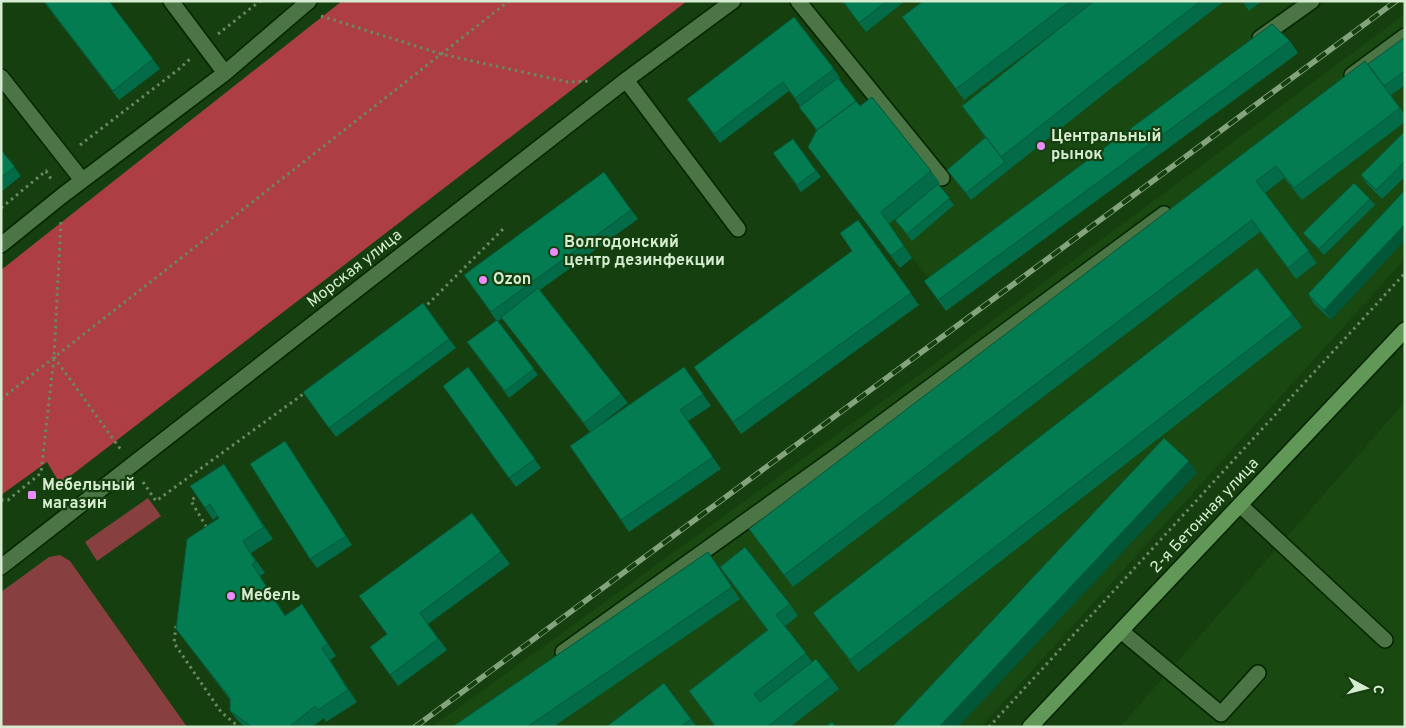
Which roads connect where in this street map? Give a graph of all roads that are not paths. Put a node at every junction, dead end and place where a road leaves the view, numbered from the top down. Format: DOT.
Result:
graph roads {
  1 [pos="171,1"];
  2 [pos="733,1"];
  3 [pos="798,1"];
  4 [pos="1312,1"];
  5 [pos="304,5"];
  6 [pos="1405,36"];
  7 [pos="1249,47"];
  8 [pos="225,73"];
  9 [pos="1,77"];
  10 [pos="626,80"];
  11 [pos="1340,83"];
  12 [pos="942,178"];
  13 [pos="82,180"];
  14 [pos="1172,208"];
  15 [pos="738,229"];
  16 [pos="1,245"];
  17 [pos="1405,330"];
  18 [pos="1240,505"];
  19 [pos="1,568"];
  20 [pos="1121,631"];
  21 [pos="1385,640"];
  22 [pos="554,658"];
  23 [pos="1258,673"];
  24 [pos="1030,727"];
  1 -- 8 [label="street"];
  2 -- 10 [label="street, Морская улица"];
  3 -- 12 [label="street"];
  4 -- 7 [label="street"];
  5 -- 8 [label="street"];
  6 -- 11 [label="street"];
  8 -- 13 [label="street"];
  9 -- 13 [label="street"];
  10 -- 15 [label="street"];
  10 -- 19 [label="street, Морская улица"];
  13 -- 16 [label="street"];
  14 -- 22 [label="street"];
  17 -- 18 [label="main road, 2-я Бетонная улица"];
  18 -- 20 [label="main road, 2-я Бетонная улица"];
  18 -- 21 [label="street"];
  20 -- 23 [label="street"];
  20 -- 24 [label="main road, 2-я Бетонная улица"];
}
